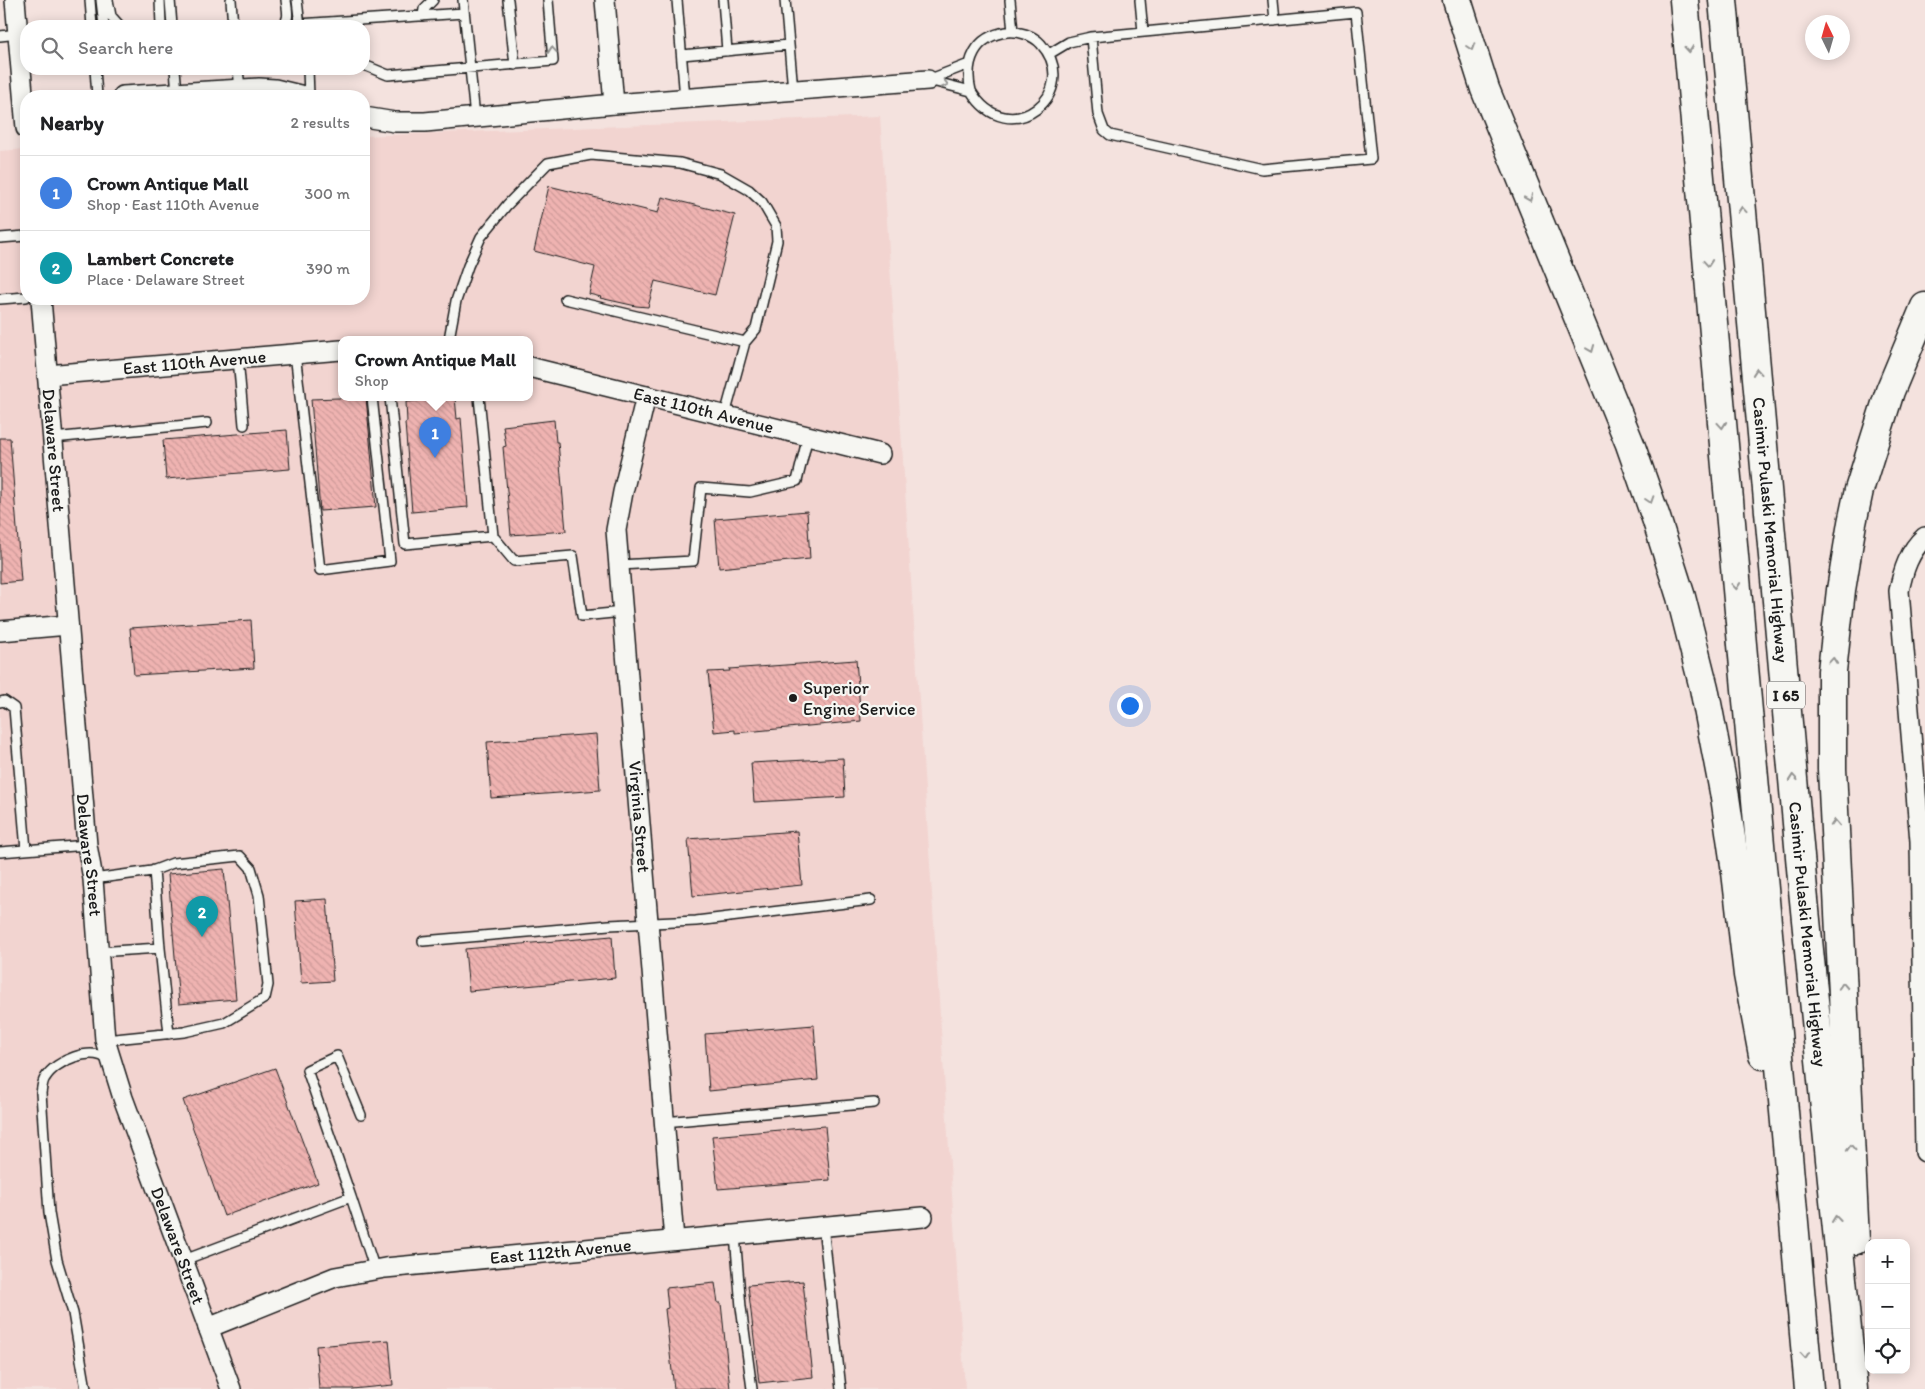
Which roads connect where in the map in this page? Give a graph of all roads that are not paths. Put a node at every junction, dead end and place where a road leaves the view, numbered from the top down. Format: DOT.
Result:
graph roads {
  1 [pos="15,0"];
  2 [pos="90,0"];
  3 [pos="101,0"];
  4 [pos="108,0"];
  5 [pos="160,0"];
  6 [pos="170,0"];
  7 [pos="231,0"];
  8 [pos="286,0"];
  9 [pos="296,0"];
  10 [pos="433,0"];
  11 [pos="463,0"];
  12 [pos="508,0"];
  13 [pos="548,0"];
  14 [pos="605,0"];
  15 [pos="677,0"];
  16 [pos="723,0"];
  17 [pos="785,0"];
  18 [pos="1010,0"];
  19 [pos="1140,0"];
  20 [pos="1273,0"];
  21 [pos="1457,0"];
  22 [pos="1684,0"];
  23 [pos="1723,0"];
  24 [pos="464,13"];
  25 [pos="423,16"];
  26 [pos="92,20"];
  27 [pos="103,20"];
  28 [pos="115,20"];
  29 [pos="161,20"];
  30 [pos="172,20"];
  31 [pos="233,20"];
  32 [pos="286,20"];
  33 [pos="298,20"];
  34 [pos="370,20"];
  35 [pos="1275,20"];
  36 [pos="1013,32"];
  37 [pos="1143,32"];
  38 [pos="9,35"];
  39 [pos="1091,37"];
  40 [pos="789,45"];
  41 [pos="727,51"];
  42 [pos="1049,54"];
  43 [pos="682,55"];
  44 [pos="969,64"];
  45 [pos="515,65"];
  46 [pos="370,68"];
  47 [pos="470,69"];
  48 [pos="96,75"];
  49 [pos="176,75"];
  50 [pos="239,75"];
  51 [pos="308,75"];
  52 [pos="928,80"];
  53 [pos="240,89"];
  54 [pos="22,90"];
  55 [pos="98,90"];
  56 [pos="177,90"];
  57 [pos="224,90"];
  58 [pos="279,90"];
  59 [pos="309,90"];
  60 [pos="793,90"];
  61 [pos="971,91"];
  62 [pos="685,99"];
  63 [pos="614,104"];
  64 [pos="475,117"];
  65 [pos="370,118"];
  66 [pos="20,236"];
  67 [pos="0,238"];
  68 [pos="20,297"];
  69 [pos="0,299"];
  70 [pos="565,299"];
  71 [pos="41,305"];
  72 [pos="1925,307"];
  73 [pos="449,336"];
  74 [pos="745,342"];
  75 [pos="338,350"];
  76 [pos="295,353"];
  77 [pos="238,358"];
  78 [pos="533,368"];
  79 [pos="47,375"];
  80 [pos="646,396"];
  81 [pos="372,401"];
  82 [pos="390,401"];
  83 [pos="479,401"];
  84 [pos="725,415"];
  85 [pos="207,423"];
  86 [pos="244,425"];
  87 [pos="808,436"];
  88 [pos="52,438"];
  89 [pos="880,454"];
  90 [pos="398,474"];
  91 [pos="381,475"];
  92 [pos="494,536"];
  93 [pos="1925,537"];
  94 [pos="619,565"];
  95 [pos="623,612"];
  96 [pos="68,626"];
  97 [pos="0,631"];
  98 [pos="0,702"];
  99 [pos="87,845"];
  100 [pos="26,850"];
  101 [pos="0,852"];
  102 [pos="154,870"];
  103 [pos="92,878"];
  104 [pos="871,900"];
  105 [pos="648,923"];
  106 [pos="423,941"];
  107 [pos="160,948"];
  108 [pos="97,952"];
  109 [pos="169,1034"];
  110 [pos="105,1040"];
  111 [pos="111,1061"];
  112 [pos="874,1103"];
  113 [pos="361,1115"];
  114 [pos="664,1122"];
  115 [pos="1925,1152"];
  116 [pos="351,1197"];
  117 [pos="1792,1202"];
  118 [pos="923,1217"];
  119 [pos="824,1226"];
  120 [pos="735,1235"];
  121 [pos="674,1240"];
  122 [pos="184,1260"];
  123 [pos="375,1270"];
  124 [pos="208,1328"];
  125 [pos="86,1389"];
  126 [pos="231,1389"];
  127 [pos="752,1389"];
  128 [pos="841,1389"];
  129 [pos="1809,1389"];
  130 [pos="1853,1389"];
  131 [pos="1858,1389"];
  1 -- 38 [label="street"];
  2 -- 26 [label="lane"];
  3 -- 27 [label="lane"];
  4 -- 28 [label="lane"];
  5 -- 29 [label="lane"];
  6 -- 30 [label="lane"];
  7 -- 31 [label="lane"];
  8 -- 32 [label="lane"];
  9 -- 33 [label="lane"];
  10 -- 25 [label="lane"];
  11 -- 24 [label="lane"];
  12 -- 45 [label="lane"];
  45 -- 13 [label="lane, one-way"];
  14 -- 63 [label="street"];
  15 -- 43 [label="lane"];
  16 -- 41 [label="lane"];
  17 -- 40 [label="lane"];
  18 -- 36 [label="lane"];
  19 -- 37 [label="lane"];
  20 -- 35 [label="lane"];
  21 -- 117 [label="highway, one-way"];
  22 -- 117 [label="highway, I 65, one-way"];
  130 -- 23 [label="highway, Casimir Pulaski Memorial Highway / I 65, one-way"];
  24 -- 25 [label="lane"];
  24 -- 47 [label="lane"];
  25 -- 34 [label="lane"];
  35 -- 37 [label="lane"];
  35 -- 39 [label="lane"];
  36 -- 42 [label="lane"];
  36 -- 44 [label="lane"];
  37 -- 39 [label="lane"];
  38 -- 54 [label="street"];
  39 -- 42 [label="lane"];
  40 -- 41 [label="lane"];
  40 -- 60 [label="lane"];
  41 -- 43 [label="lane"];
  42 -- 61 [label="lane"];
  43 -- 62 [label="lane"];
  44 -- 52 [label="lane"];
  44 -- 61 [label="lane"];
  45 -- 47 [label="lane"];
  46 -- 47 [label="lane"];
  47 -- 64 [label="lane"];
  48 -- 55 [label="lane"];
  49 -- 56 [label="lane"];
  50 -- 53 [label="lane"];
  51 -- 59 [label="lane"];
  52 -- 60 [label="street"];
  52 -- 61 [label="lane, one-way"];
  53 -- 57 [label="street"];
  53 -- 58 [label="street"];
  60 -- 62 [label="street"];
  62 -- 63 [label="street"];
  63 -- 64 [label="street"];
  64 -- 65 [label="street"];
  66 -- 67 [label="lane"];
  68 -- 69 [label="lane"];
  70 -- 74 [label="lane"];
  71 -- 79 [label="street, Delaware Street"];
  131 -- 72 [label="highway, one-way"];
  73 -- 74 [label="lane"];
  74 -- 84 [label="lane"];
  75 -- 76 [label="street, East 110th Avenue"];
  76 -- 77 [label="street, East 110th Avenue"];
  76 -- 91 [label="lane"];
  77 -- 79 [label="street, East 110th Avenue"];
  77 -- 86 [label="lane"];
  78 -- 80 [label="street, East 110th Avenue"];
  79 -- 88 [label="street, Delaware Street"];
  80 -- 84 [label="street, East 110th Avenue"];
  80 -- 94 [label="street, Virginia Street"];
  81 -- 91 [label="lane"];
  82 -- 90 [label="lane"];
  83 -- 92 [label="lane"];
  84 -- 87 [label="street, East 110th Avenue"];
  85 -- 88 [label="lane"];
  87 -- 89 [label="street, East 110th Avenue"];
  87 -- 94 [label="lane"];
  88 -- 96 [label="street, Delaware Street"];
  90 -- 91 [label="lane"];
  90 -- 92 [label="lane"];
  92 -- 95 [label="lane"];
  93 -- 115 [label="street"];
  94 -- 95 [label="street, Virginia Street"];
  95 -- 105 [label="street, Virginia Street"];
  96 -- 97 [label="street"];
  96 -- 99 [label="street, Delaware Street"];
  98 -- 100 [label="lane"];
  99 -- 100 [label="lane"];
  99 -- 103 [label="street, Delaware Street"];
  100 -- 101 [label="lane"];
  102 -- 103 [label="lane"];
  102 -- 107 [label="lane"];
  102 -- 109 [label="lane"];
  103 -- 108 [label="street, Delaware Street"];
  104 -- 105 [label="lane"];
  105 -- 106 [label="lane"];
  105 -- 114 [label="street, Virginia Street"];
  107 -- 108 [label="lane"];
  107 -- 109 [label="lane"];
  108 -- 110 [label="street, Delaware Street"];
  109 -- 110 [label="lane"];
  110 -- 111 [label="street, Delaware Street"];
  111 -- 122 [label="street, Delaware Street"];
  111 -- 125 [label="lane"];
  112 -- 114 [label="lane"];
  113 -- 116 [label="lane"];
  114 -- 121 [label="street, Virginia Street"];
  116 -- 122 [label="lane"];
  116 -- 123 [label="lane"];
  117 -- 129 [label="highway, I 65, one-way"];
  118 -- 119 [label="street, East 112th Avenue"];
  119 -- 120 [label="street, East 112th Avenue"];
  119 -- 128 [label="lane"];
  120 -- 121 [label="street, East 112th Avenue"];
  120 -- 127 [label="lane"];
  121 -- 123 [label="street, East 112th Avenue"];
  122 -- 124 [label="street, Delaware Street"];
  123 -- 124 [label="street, East 112th Avenue"];
  124 -- 126 [label="street, Delaware Street"];
}
